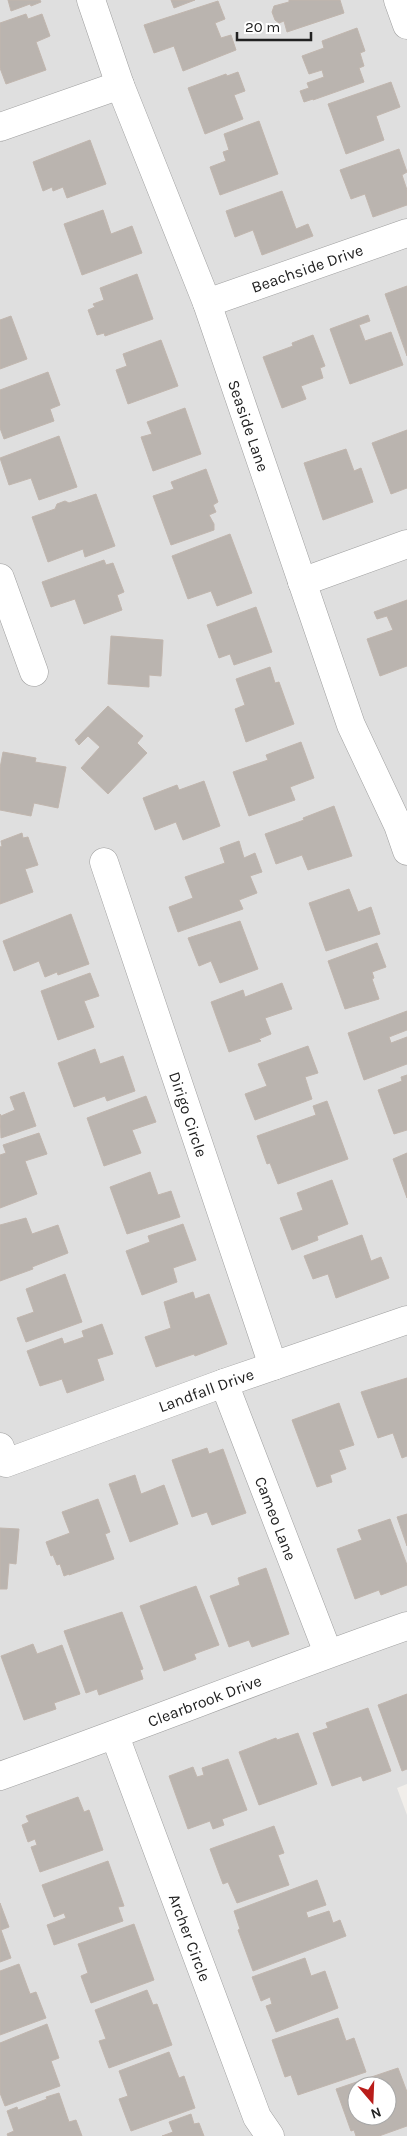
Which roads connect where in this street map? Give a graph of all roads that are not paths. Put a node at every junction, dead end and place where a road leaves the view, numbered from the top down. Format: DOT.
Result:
graph roads {
  1 [pos="91,0"];
  2 [pos="398,0"];
  3 [pos="407,25"];
  4 [pos="120,85"];
  5 [pos="0,127"];
  6 [pos="407,233"];
  7 [pos="207,302"];
  8 [pos="407,544"];
  9 [pos="0,578"];
  10 [pos="302,582"];
  11 [pos="34,672"];
  12 [pos="407,851"];
  13 [pos="104,862"];
  14 [pos="407,1320"];
  15 [pos="272,1366"];
  16 [pos="224,1383"];
  17 [pos="3,1455"];
  18 [pos="407,1626"];
  19 [pos="328,1653"];
  20 [pos="115,1736"];
  21 [pos="0,1776"];
  22 [pos="270,2136"];
  1 -- 4 [label="street, Seaside Lane"];
  2 -- 3 [label="street"];
  4 -- 5 [label="street"];
  4 -- 7 [label="street, Seaside Lane"];
  6 -- 7 [label="street, Beachside Drive"];
  7 -- 10 [label="street, Seaside Lane"];
  8 -- 10 [label="street"];
  9 -- 11 [label="street"];
  10 -- 12 [label="street, Seaside Lane"];
  13 -- 15 [label="street, Dirigo Circle"];
  14 -- 15 [label="street, Landfall Drive"];
  15 -- 16 [label="street, Landfall Drive"];
  16 -- 17 [label="street, Landfall Drive"];
  16 -- 19 [label="street, Cameo Lane"];
  18 -- 19 [label="street, Clearbrook Drive"];
  19 -- 20 [label="street, Clearbrook Drive"];
  20 -- 21 [label="street, Clearbrook Drive"];
  20 -- 22 [label="street, Archer Circle"];
}
